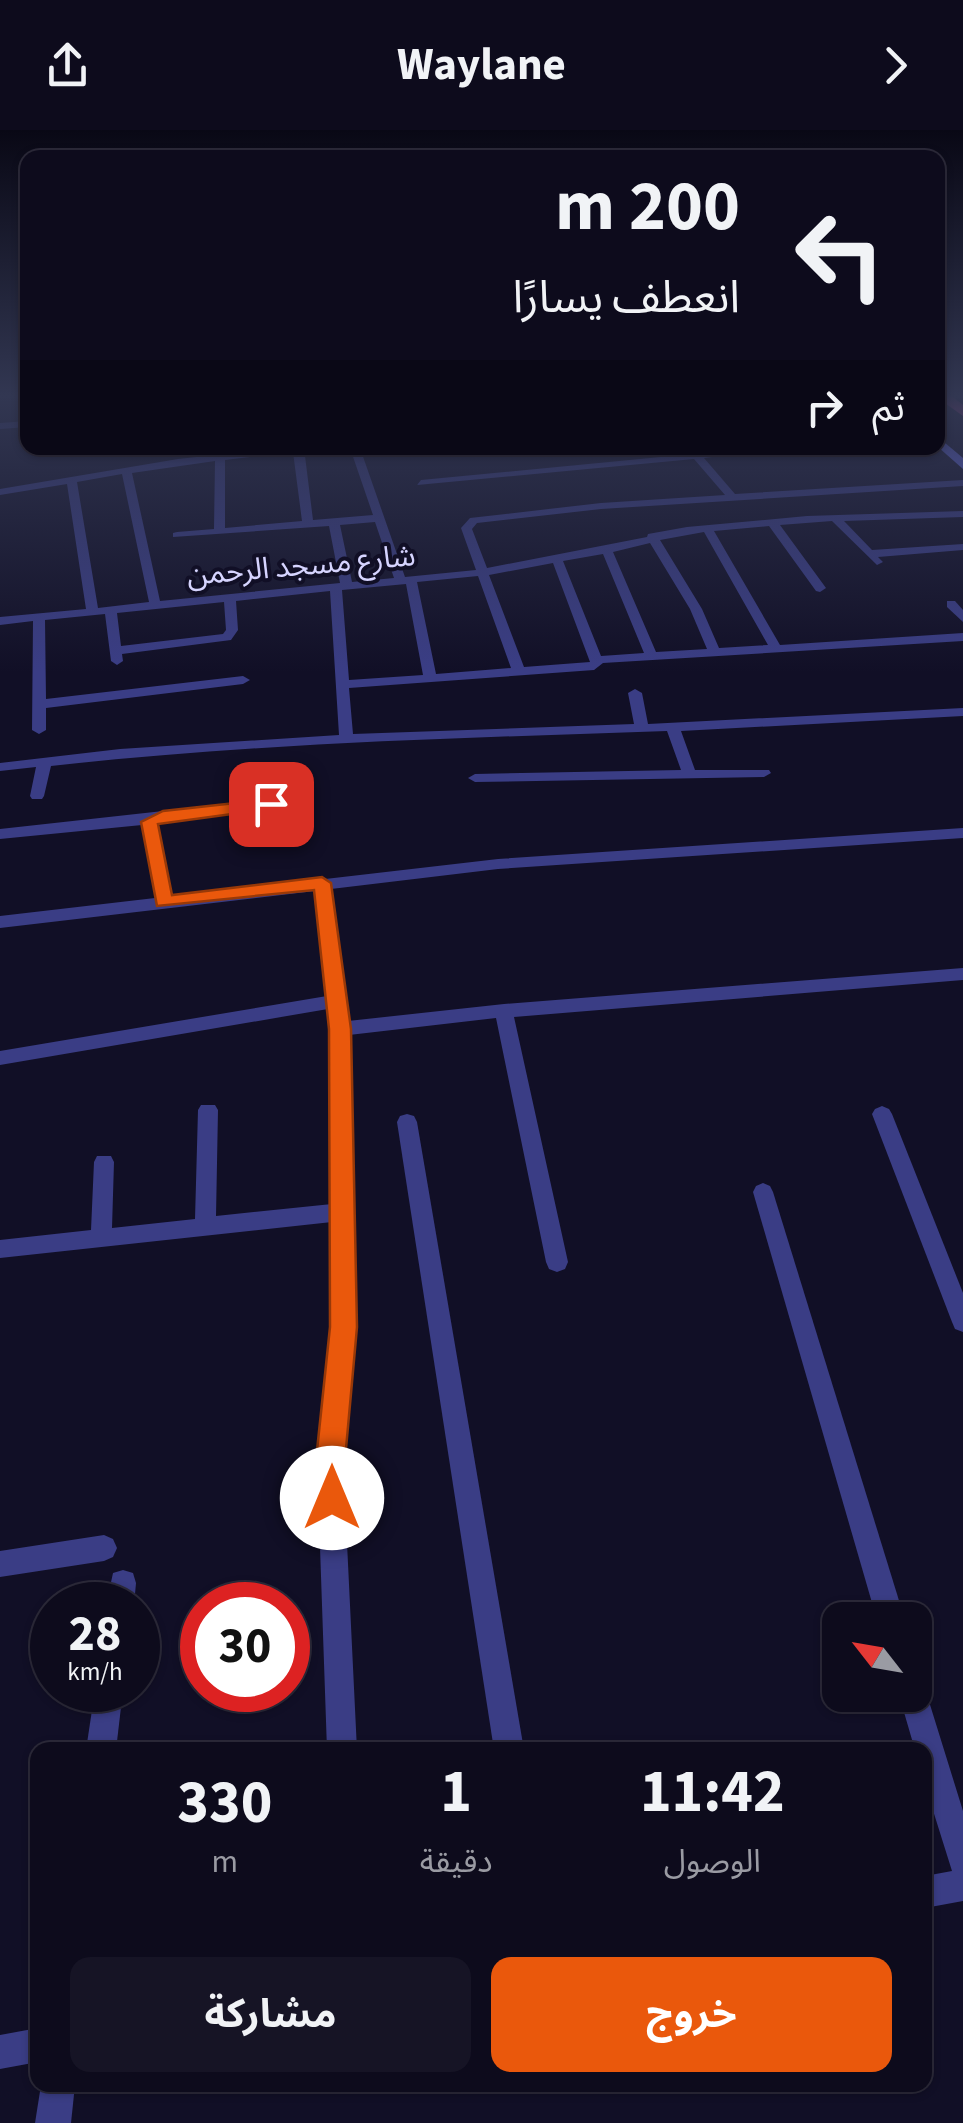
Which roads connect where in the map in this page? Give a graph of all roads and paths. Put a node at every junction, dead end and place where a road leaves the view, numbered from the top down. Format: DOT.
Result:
graph roads {
  1 [pos="39,486"];
  2 [pos="73,486"];
  3 [pos="130,486"];
  4 [pos="220,486"];
  5 [pos="303,486"];
  6 [pos="370,486"];
  7 [pos="726,486"];
  8 [pos="917,486"];
  9 [pos="0,492"];
  10 [pos="734,498"];
  11 [pos="963,514"];
  12 [pos="382,518"];
  13 [pos="835,518"];
  14 [pos="772,522"];
  15 [pos="334,523"];
  16 [pos="308,525"];
  17 [pos="706,528"];
  18 [pos="219,532"];
  19 [pos="177,534"];
  20 [pos="652,536"];
  21 [pos="963,547"];
  22 [pos="608,550"];
  23 [pos="558,560"];
  24 [pos="486,572"];
  25 [pos="406,580"];
  26 [pos="341,587"];
  27 [pos="820,588"];
  28 [pos="230,597"];
  29 [pos="154,604"];
  30 [pos="951,604"];
  31 [pos="110,609"];
  32 [pos="92,611"];
  33 [pos="39,616"];
  34 [pos="963,618"];
  35 [pos="0,621"];
  36 [pos="963,637"];
  37 [pos="775,647"];
  38 [pos="714,651"];
  39 [pos="652,656"];
  40 [pos="596,660"];
  41 [pos="520,674"];
  42 [pos="243,680"];
  43 [pos="431,680"];
  44 [pos="342,685"];
  45 [pos="635,692"];
  46 [pos="41,704"];
  47 [pos="963,712"];
  48 [pos="673,729"];
  49 [pos="39,730"];
  50 [pos="642,730"];
  51 [pos="346,739"];
  52 [pos="44,762"];
  53 [pos="0,768"];
  54 [pos="764,774"];
  55 [pos="690,776"];
  56 [pos="475,778"];
  57 [pos="37,796"];
  58 [pos="271,804"];
  59 [pos="149,822"];
  60 [pos="963,833"];
  61 [pos="0,834"];
  62 [pos="322,883"];
  63 [pos="164,902"];
  64 [pos="0,922"];
  65 [pos="963,974"];
  66 [pos="336,1002"];
  67 [pos="504,1011"];
  68 [pos="340,1029"];
  69 [pos="0,1058"];
  70 [pos="208,1110"];
  71 [pos="882,1114"];
  72 [pos="407,1122"];
  73 [pos="104,1162"];
  74 [pos="763,1192"];
  75 [pos="341,1212"];
  76 [pos="205,1226"];
  77 [pos="100,1237"];
  78 [pos="0,1249"];
  79 [pos="557,1262"];
  80 [pos="963,1322"];
  81 [pos="104,1548"];
  82 [pos="0,1564"];
  83 [pos="886,1602"];
  84 [pos="106,1712"];
  85 [pos="919,1712"];
  86 [pos="102,1742"];
  87 [pos="342,1742"];
  88 [pos="507,1742"];
  89 [pos="928,1742"];
  90 [pos="932,1756"];
  91 [pos="963,1861"];
  92 [pos="963,1885"];
  93 [pos="932,1891"];
  94 [pos="30,2047"];
  95 [pos="0,2052"];
  96 [pos="57,2092"];
  97 [pos="53,2123"];
  1 -- 9 [label="street"];
  2 -- 32 [label="street"];
  3 -- 29 [label="street"];
  4 -- 18 [label="street"];
  5 -- 16 [label="street"];
  6 -- 12 [label="street"];
  7 -- 10 [label="street"];
  8 -- 10 [label="street"];
  10 -- 24 [label="street"];
  11 -- 13 [label="street, شارع مسجد الرحمن"];
  12 -- 15 [label="street"];
  12 -- 25 [label="street"];
  13 -- 14 [label="street, شارع مسجد الرحمن"];
  13 -- 21 [label="street"];
  14 -- 17 [label="street, شارع مسجد الرحمن"];
  14 -- 27 [label="street"];
  15 -- 16 [label="street"];
  15 -- 26 [label="street"];
  16 -- 18 [label="street"];
  17 -- 20 [label="street, شارع مسجد الرحمن"];
  17 -- 37 [label="street"];
  18 -- 19 [label="street"];
  20 -- 22 [label="street, شارع مسجد الرحمن"];
  20 -- 38 [label="street"];
  22 -- 23 [label="street, شارع مسجد الرحمن"];
  22 -- 39 [label="street"];
  23 -- 24 [label="street, شارع مسجد الرحمن"];
  23 -- 40 [label="street"];
  24 -- 25 [label="street, شارع مسجد الرحمن"];
  24 -- 41 [label="street"];
  25 -- 26 [label="street, شارع مسجد الرحمن"];
  25 -- 43 [label="street"];
  26 -- 28 [label="street, شارع مسجد الرحمن"];
  26 -- 44 [label="street"];
  28 -- 29 [label="street, شارع مسجد الرحمن"];
  28 -- 31 [label="street"];
  29 -- 31 [label="street, شارع مسجد الرحمن"];
  30 -- 34 [label="street"];
  31 -- 32 [label="street, شارع مسجد الرحمن"];
  32 -- 33 [label="street, شارع مسجد الرحمن"];
  33 -- 35 [label="street, شارع مسجد الرحمن"];
  33 -- 46 [label="street"];
  36 -- 37 [label="street"];
  37 -- 38 [label="street"];
  38 -- 39 [label="street"];
  39 -- 40 [label="street"];
  40 -- 41 [label="street"];
  41 -- 43 [label="street"];
  42 -- 46 [label="street"];
  43 -- 44 [label="street"];
  44 -- 51 [label="street"];
  45 -- 50 [label="street"];
  46 -- 49 [label="street"];
  47 -- 48 [label="street"];
  48 -- 50 [label="street"];
  48 -- 55 [label="street"];
  50 -- 51 [label="street"];
  51 -- 52 [label="street"];
  52 -- 53 [label="street"];
  52 -- 57 [label="street"];
  54 -- 55 [label="street"];
  55 -- 56 [label="street"];
  58 -- 59 [label="street"];
  59 -- 61 [label="street"];
  59 -- 63 [label="street"];
  60 -- 62 [label="street"];
  62 -- 63 [label="street"];
  62 -- 66 [label="street"];
  63 -- 64 [label="street"];
  65 -- 67 [label="street"];
  66 -- 68 [label="street"];
  66 -- 69 [label="street"];
  67 -- 68 [label="street"];
  67 -- 79 [label="street"];
  68 -- 75 [label="street"];
  70 -- 76 [label="street"];
  71 -- 80 [label="street"];
  72 -- 88 [label="street"];
  73 -- 77 [label="street"];
  74 -- 83 [label="street"];
  75 -- 76 [label="street"];
  75 -- 87 [label="street"];
  76 -- 77 [label="street"];
  77 -- 78 [label="street"];
  81 -- 82 [label="street"];
  84 -- 86 [label="street"];
  85 -- 89 [label="street"];
  90 -- 91 [label="street"];
  92 -- 93 [label="street"];
  94 -- 95 [label="street"];
  96 -- 97 [label="street"];
}
